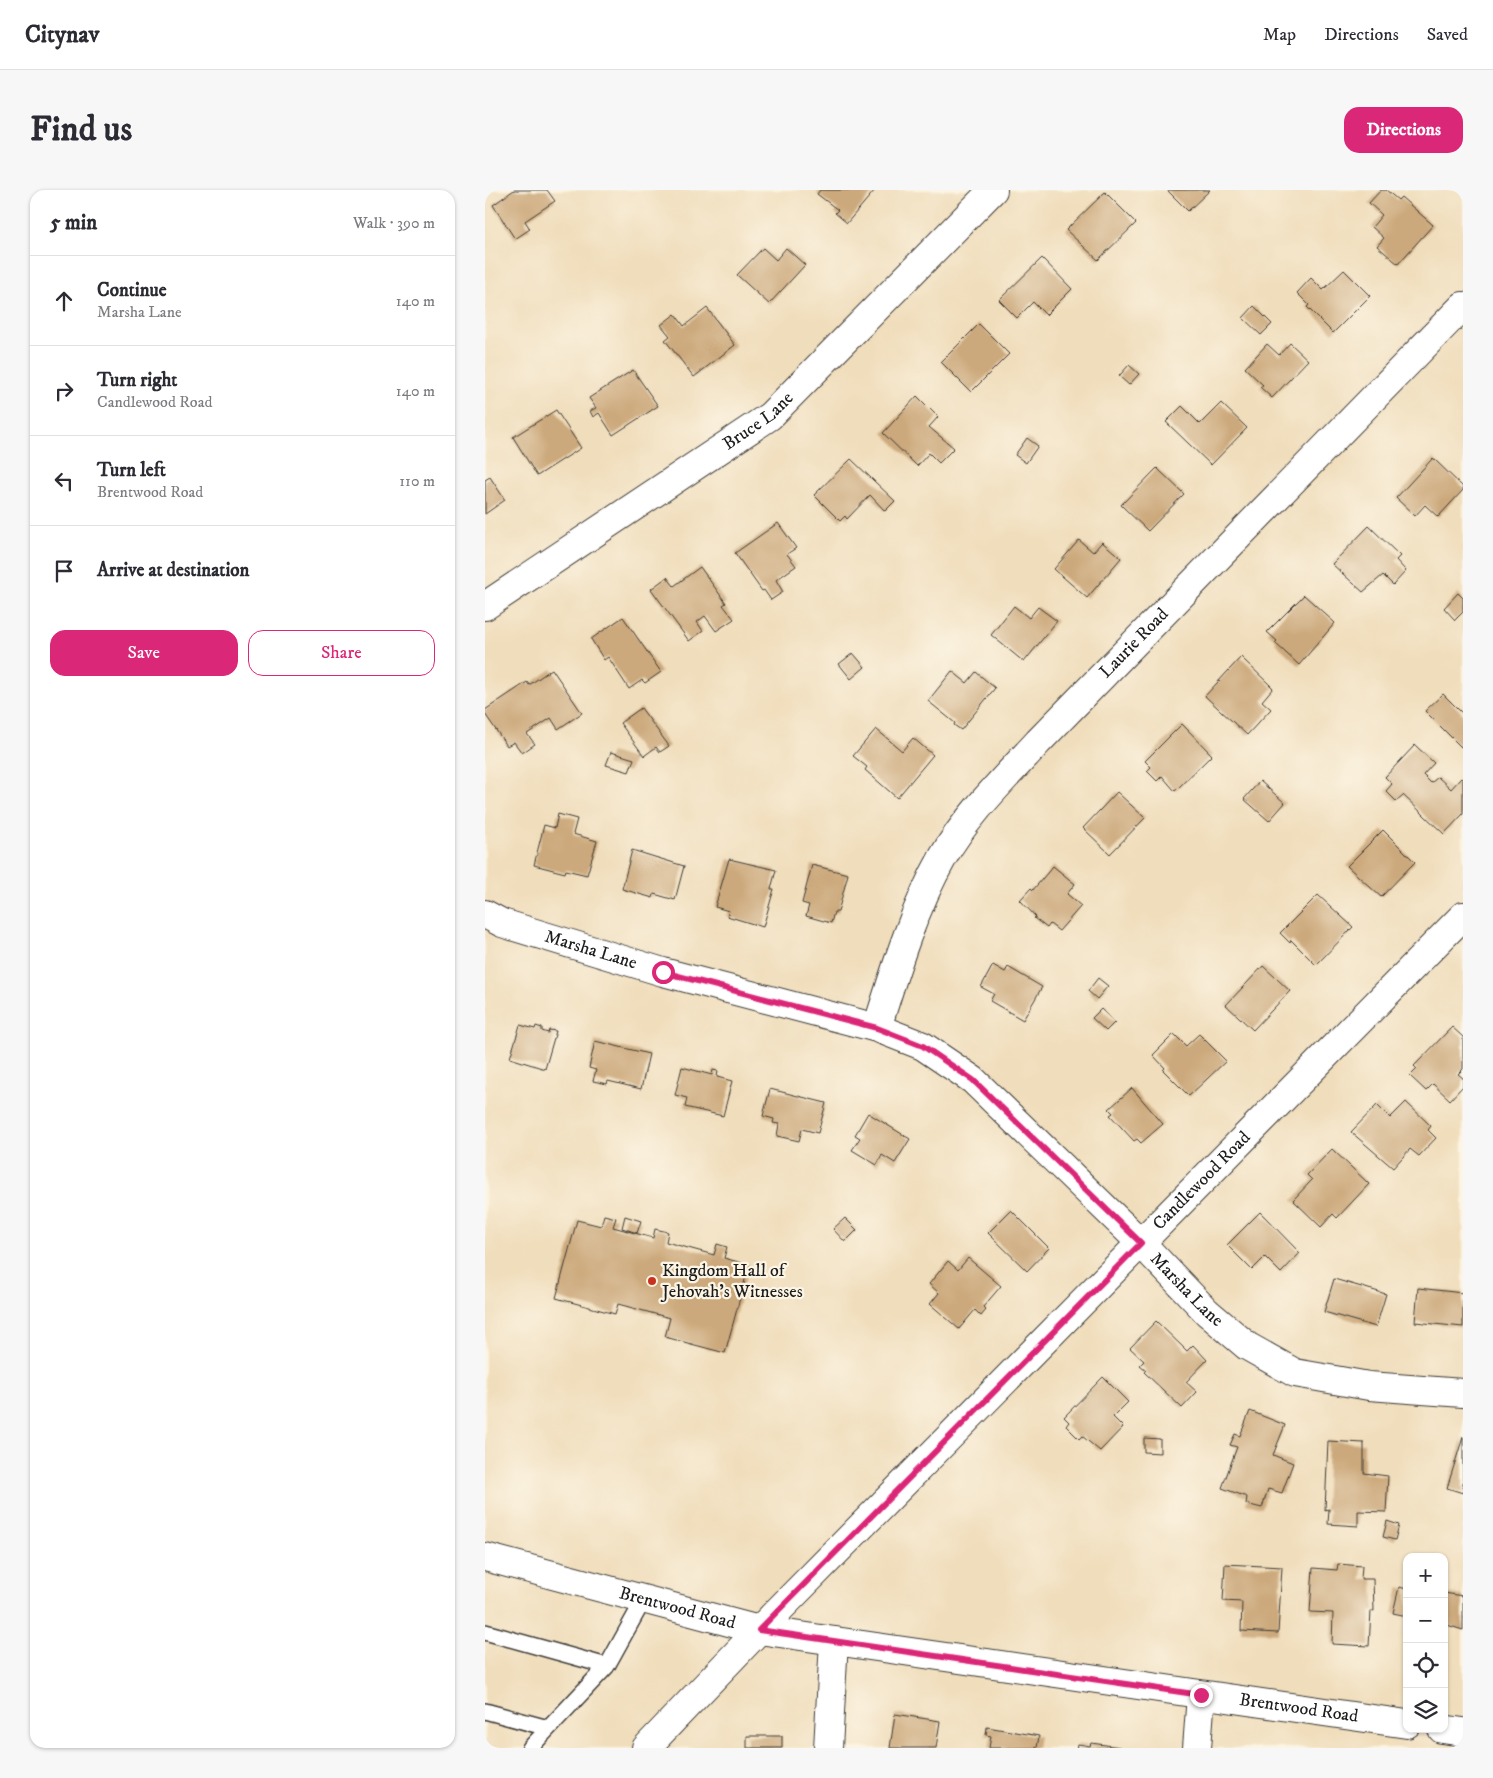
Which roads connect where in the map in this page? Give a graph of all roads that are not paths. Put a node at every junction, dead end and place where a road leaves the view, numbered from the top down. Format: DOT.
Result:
graph roads {
  1 [pos="993,190"];
  2 [pos="1463,306"];
  3 [pos="485,606"];
  4 [pos="485,914"];
  5 [pos="1463,916"];
  6 [pos="877,1028"];
  7 [pos="1141,1243"];
  8 [pos="1463,1392"];
  9 [pos="485,1557"];
  10 [pos="643,1601"];
  11 [pos="759,1630"];
  12 [pos="485,1632"];
  13 [pos="834,1641"];
  14 [pos="607,1666"];
  15 [pos="1201,1695"];
  16 [pos="485,1711"];
  17 [pos="1403,1723"];
  18 [pos="548,1728"];
  19 [pos="1448,1730"];
  20 [pos="1463,1732"];
  21 [pos="530,1748"];
  22 [pos="646,1748"];
  23 [pos="827,1748"];
  24 [pos="1197,1748"];
  1 -- 3 [label="street, Bruce Lane"];
  2 -- 6 [label="street, Laurie Road"];
  4 -- 6 [label="street, Marsha Lane"];
  5 -- 7 [label="street, Candlewood Road"];
  6 -- 7 [label="street, Marsha Lane"];
  7 -- 8 [label="street, Marsha Lane"];
  7 -- 11 [label="street, Candlewood Road"];
  9 -- 10 [label="street, Brentwood Road"];
  10 -- 11 [label="street, Brentwood Road"];
  10 -- 14 [label="lane"];
  11 -- 13 [label="street, Brentwood Road"];
  11 -- 22 [label="street, Candlewood Road"];
  12 -- 14 [label="lane"];
  13 -- 15 [label="street, Brentwood Road"];
  13 -- 23 [label="street"];
  14 -- 18 [label="lane"];
  15 -- 17 [label="street, Brentwood Road"];
  15 -- 24 [label="street"];
  16 -- 18 [label="lane"];
  18 -- 21 [label="lane"];
  19 -- 20 [label="street"];
}
